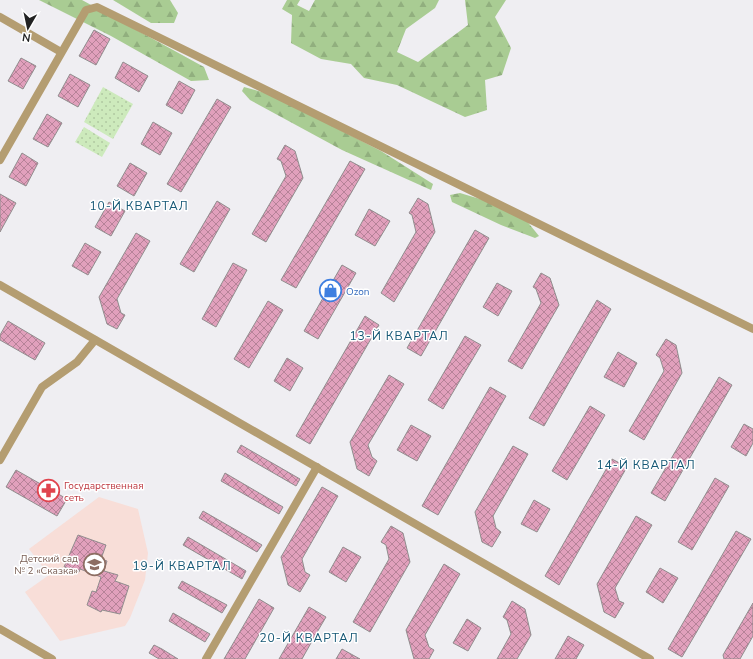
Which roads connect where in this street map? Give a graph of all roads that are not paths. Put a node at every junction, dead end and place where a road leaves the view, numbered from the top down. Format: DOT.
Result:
graph roads {
  1 [pos="0,17"];
  2 [pos="61,52"];
  3 [pos="0,160"];
  4 [pos="0,285"];
  5 [pos="753,329"];
  6 [pos="95,340"];
  7 [pos="0,460"];
  8 [pos="317,468"];
  9 [pos="0,629"];
  10 [pos="52,659"];
  11 [pos="206,659"];
  12 [pos="650,659"];
  1 -- 2 [label="street"];
  2 -- 3 [label="street"];
  2 -- 5 [label="street"];
  4 -- 6 [label="street"];
  6 -- 7 [label="street"];
  6 -- 8 [label="street"];
  8 -- 11 [label="street"];
  8 -- 12 [label="street"];
  9 -- 10 [label="street"];
}
